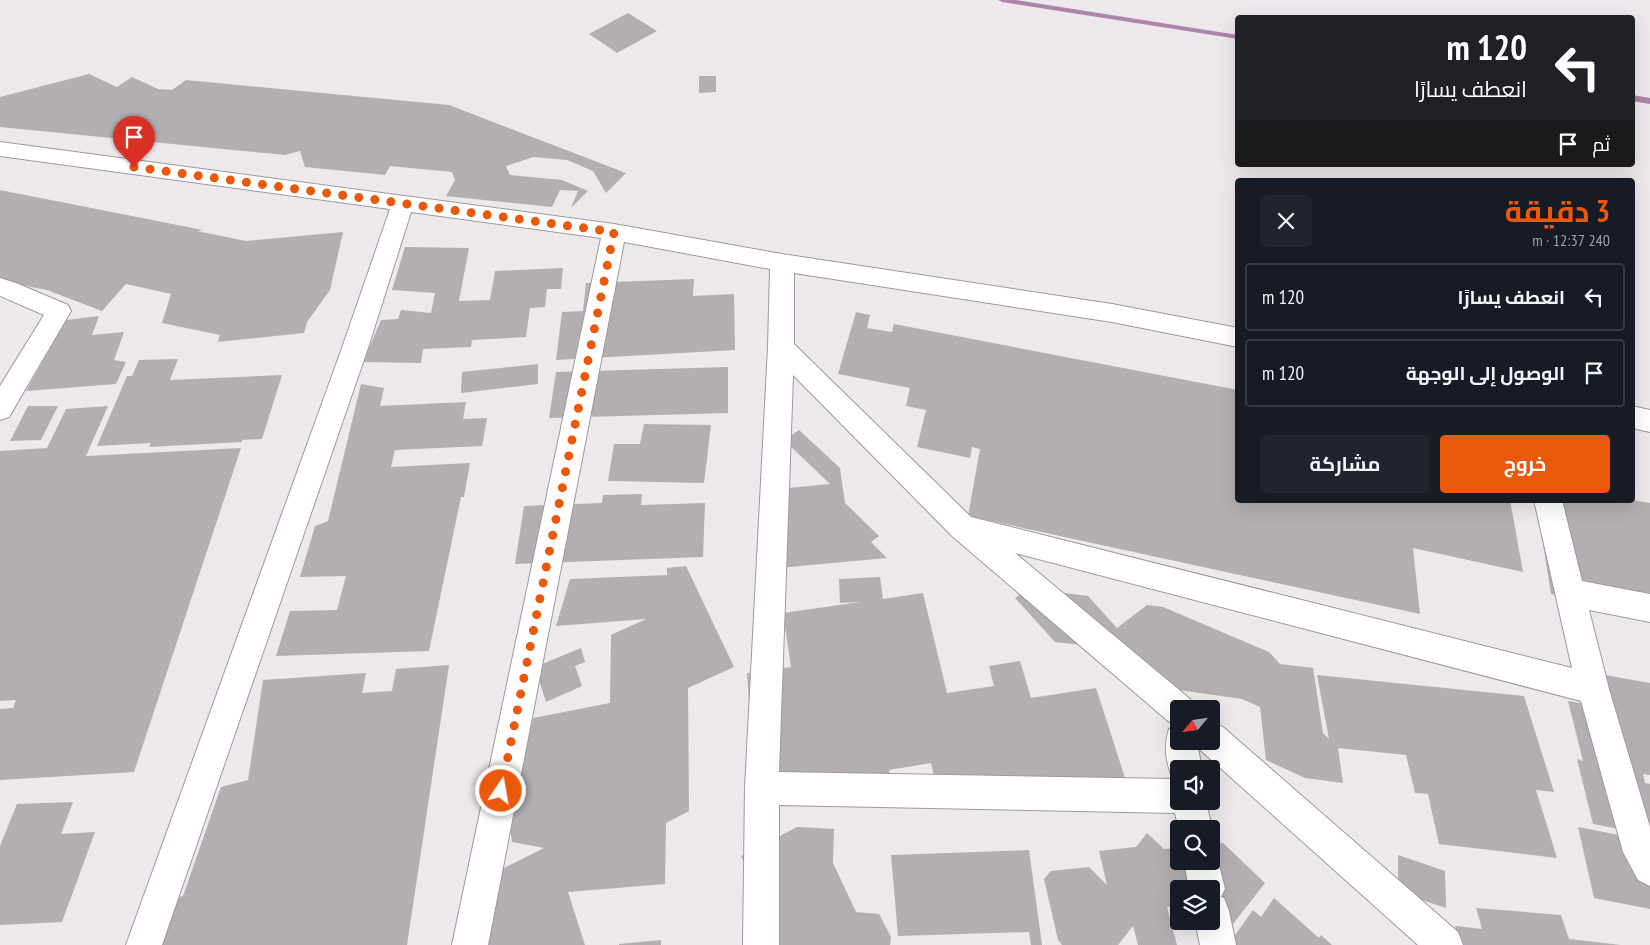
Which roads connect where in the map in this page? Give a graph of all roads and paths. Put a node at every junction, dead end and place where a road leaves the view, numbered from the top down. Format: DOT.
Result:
graph roads {
  1 [pos="0,149"];
  2 [pos="403,203"];
  3 [pos="614,232"];
  4 [pos="782,263"];
  5 [pos="0,287"];
  6 [pos="1235,337"];
  7 [pos="781,347"];
  8 [pos="0,409"];
  9 [pos="1635,418"];
  10 [pos="1650,421"];
  11 [pos="1549,503"];
  12 [pos="962,528"];
  13 [pos="1569,592"];
  14 [pos="1650,608"];
  15 [pos="1593,689"];
  16 [pos="1170,708"];
  17 [pos="1220,747"];
  18 [pos="762,788"];
  19 [pos="1170,796"];
  20 [pos="1650,868"];
  21 [pos="1215,930"];
  22 [pos="144,945"];
  23 [pos="470,945"];
  24 [pos="761,945"];
  25 [pos="1218,945"];
  26 [pos="1445,945"];
  1 -- 2 [label="street"];
  2 -- 3 [label="street"];
  2 -- 22 [label="street"];
  3 -- 4 [label="street"];
  3 -- 23 [label="street"];
  4 -- 6 [label="street"];
  4 -- 7 [label="street"];
  5 -- 8 [label="street"];
  7 -- 12 [label="street"];
  7 -- 18 [label="street"];
  9 -- 10 [label="street"];
  11 -- 13 [label="street"];
  12 -- 15 [label="street"];
  12 -- 16 [label="street"];
  13 -- 14 [label="street"];
  13 -- 15 [label="street"];
  15 -- 20 [label="street"];
  17 -- 26 [label="street"];
  18 -- 19 [label="street"];
  18 -- 24 [label="street"];
  21 -- 25 [label="street"];
}
